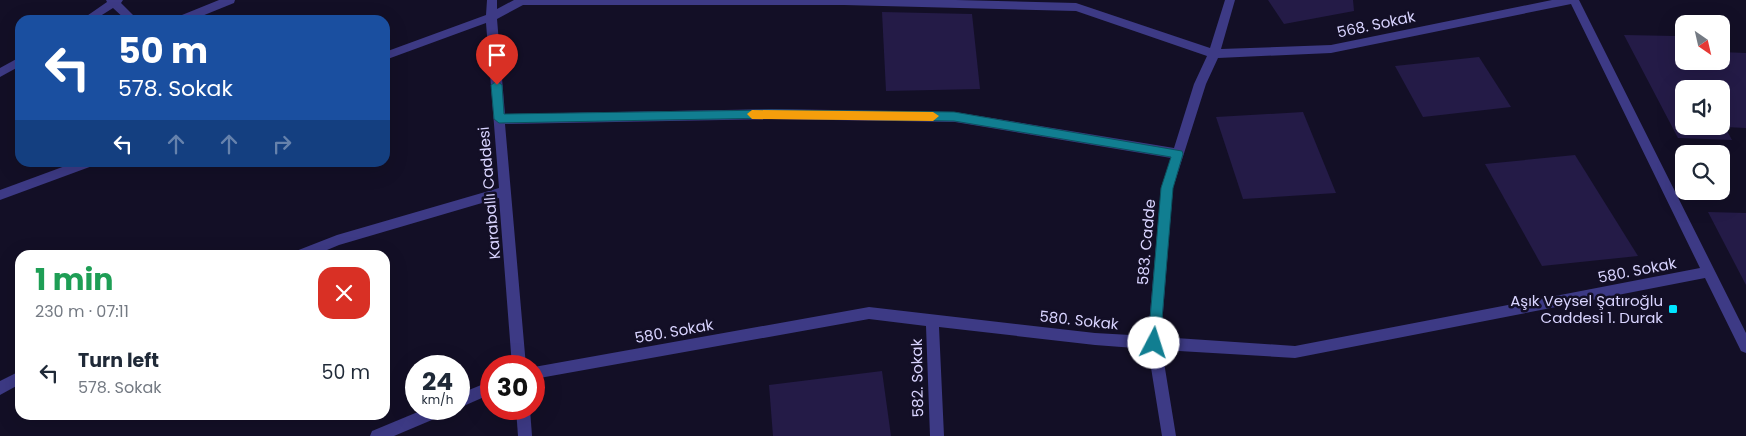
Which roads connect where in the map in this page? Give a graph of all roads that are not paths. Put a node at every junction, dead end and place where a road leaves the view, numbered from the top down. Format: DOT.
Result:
graph roads {
  1 [pos="230,0"];
  2 [pos="492,0"];
  3 [pos="1230,0"];
  4 [pos="1572,0"];
  5 [pos="114,1"];
  6 [pos="522,1"];
  7 [pos="93,15"];
  8 [pos="128,15"];
  9 [pos="193,15"];
  10 [pos="491,17"];
  11 [pos="390,54"];
  12 [pos="1214,54"];
  13 [pos="15,64"];
  14 [pos="0,74"];
  15 [pos="499,119"];
  16 [pos="1178,154"];
  17 [pos="78,167"];
  18 [pos="505,191"];
  19 [pos="0,196"];
  20 [pos="313,250"];
  21 [pos="1709,272"];
  22 [pos="932,320"];
  23 [pos="1154,343"];
  24 [pos="1746,346"];
  25 [pos="518,355"];
  26 [pos="545,371"];
  27 [pos="15,380"];
  28 [pos="0,388"];
  29 [pos="415,420"];
  30 [pos="524,420"];
  31 [pos="377,436"];
  32 [pos="525,436"];
  33 [pos="936,436"];
  34 [pos="1169,436"];
  1 -- 9 [label="street"];
  2 -- 10 [label="street, Karaballı Caddesi"];
  3 -- 12 [label="street, 583. Cadde"];
  4 -- 12 [label="street, 568. Sokak"];
  4 -- 21 [label="street"];
  5 -- 7 [label="street"];
  5 -- 8 [label="street"];
  6 -- 10 [label="street"];
  6 -- 12 [label="street"];
  10 -- 11 [label="street"];
  10 -- 15 [label="street, Karaballı Caddesi"];
  12 -- 16 [label="street, 583. Cadde"];
  13 -- 14 [label="street"];
  15 -- 16 [label="street"];
  15 -- 18 [label="street, Karaballı Caddesi"];
  16 -- 23 [label="street, 583. Cadde"];
  17 -- 19 [label="street"];
  18 -- 20 [label="street"];
  18 -- 25 [label="street, Karaballı Caddesi"];
  21 -- 23 [label="street, 580. Sokak"];
  21 -- 24 [label="street"];
  22 -- 23 [label="street, 580. Sokak"];
  22 -- 26 [label="street, 580. Sokak"];
  22 -- 33 [label="street, 582. Sokak"];
  23 -- 34 [label="street, 583. Cadde"];
  27 -- 28 [label="street"];
  29 -- 31 [label="street"];
  30 -- 32 [label="street"];
}
